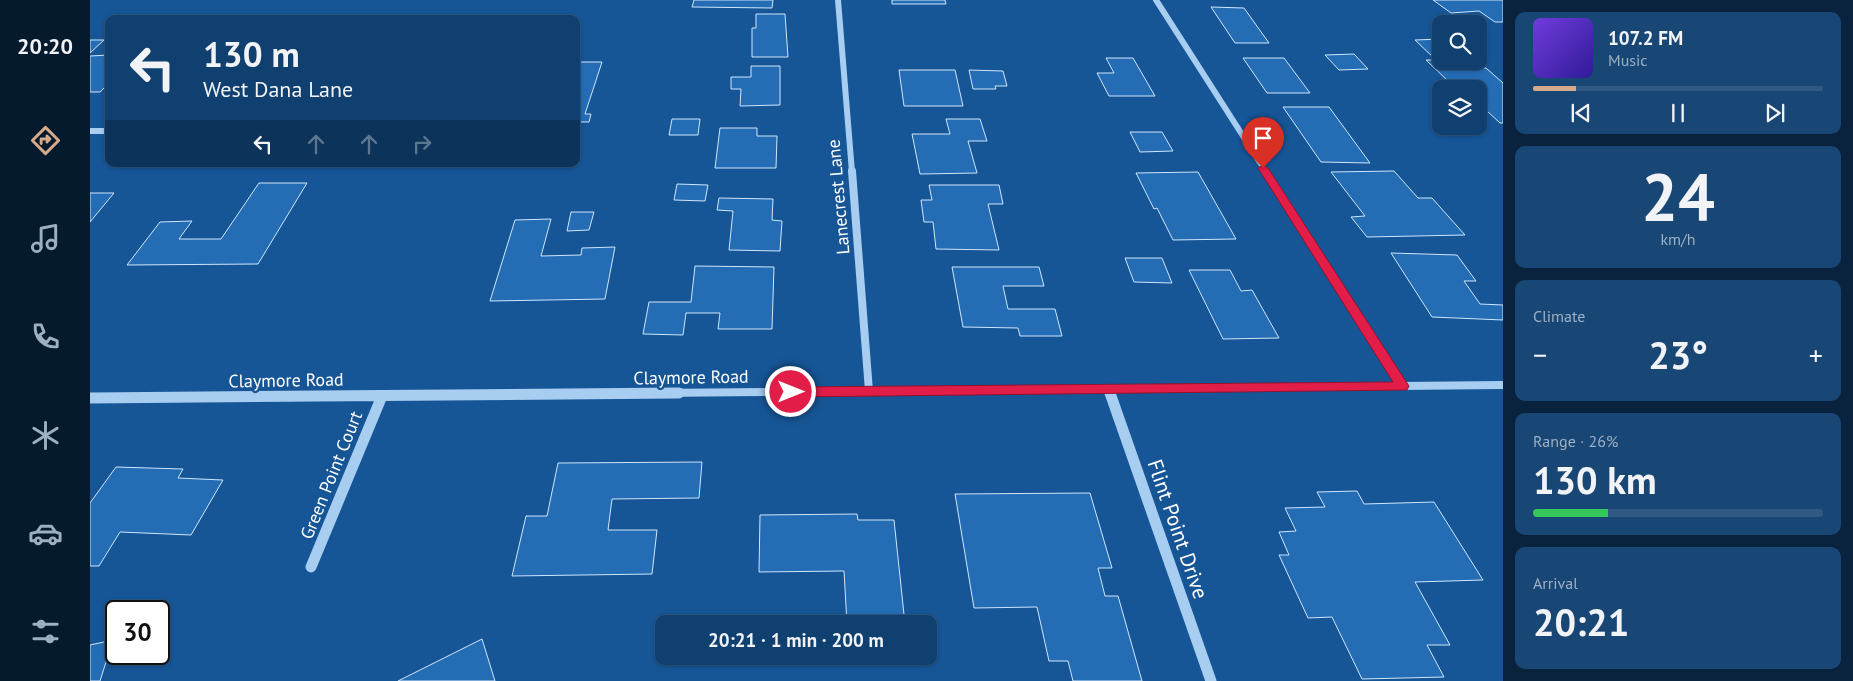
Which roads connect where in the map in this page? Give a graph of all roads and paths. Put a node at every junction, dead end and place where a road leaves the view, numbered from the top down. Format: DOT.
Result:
graph roads {
  1 [pos="838,0"];
  2 [pos="1156,0"];
  3 [pos="90,131"];
  4 [pos="105,131"];
  5 [pos="1503,385"];
  6 [pos="1403,386"];
  7 [pos="1109,389"];
  8 [pos="869,391"];
  9 [pos="382,396"];
  10 [pos="90,398"];
  11 [pos="311,567"];
  12 [pos="1211,681"];
  1 -- 8 [label="street, Lanecrest Lane"];
  2 -- 6 [label="street"];
  3 -- 4 [label="street"];
  5 -- 6 [label="street, Claymore Road"];
  6 -- 7 [label="street, Claymore Road"];
  7 -- 8 [label="street, Claymore Road"];
  7 -- 12 [label="street, Flint Point Drive"];
  8 -- 9 [label="street, Claymore Road"];
  9 -- 10 [label="street, Claymore Road"];
  9 -- 11 [label="street, Green Point Court"];
}
